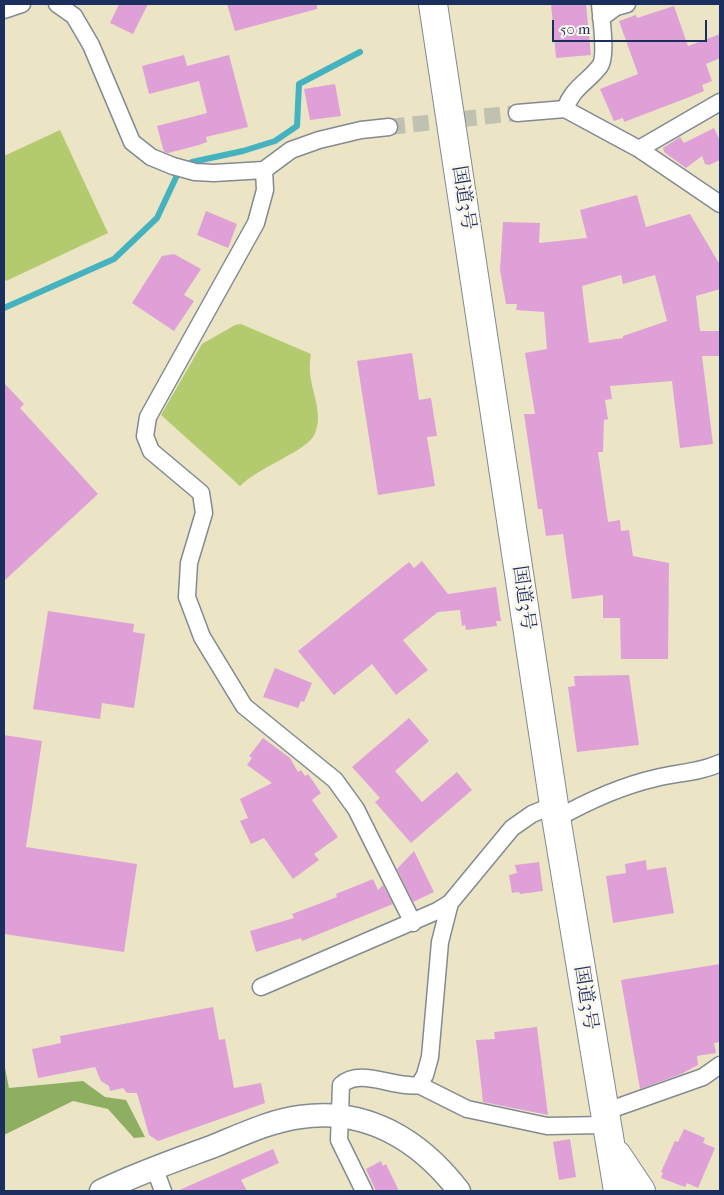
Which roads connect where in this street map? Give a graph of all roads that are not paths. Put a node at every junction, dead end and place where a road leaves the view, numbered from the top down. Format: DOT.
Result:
graph roads {
  1 [pos="22,4"];
  2 [pos="57,4"];
  3 [pos="433,4"];
  4 [pos="627,4"];
  5 [pos="4,10"];
  6 [pos="600,11"];
  7 [pos="720,102"];
  8 [pos="565,109"];
  9 [pos="516,113"];
  10 [pos="389,127"];
  11 [pos="639,148"];
  12 [pos="264,170"];
  13 [pos="720,204"];
  14 [pos="720,763"];
  15 [pos="555,812"];
  16 [pos="450,902"];
  17 [pos="413,923"];
  18 [pos="261,987"];
  19 [pos="720,1065"];
  20 [pos="419,1085"];
  21 [pos="339,1116"];
  22 [pos="608,1128"];
  23 [pos="154,1167"];
  24 [pos="102,1191"];
  25 [pos="163,1191"];
  26 [pos="364,1191"];
  27 [pos="459,1191"];
  28 [pos="618,1191"];
  29 [pos="641,1191"];
  1 -- 5 [label="street"];
  2 -- 12 [label="street"];
  3 -- 15 [label="highway, 国道3号"];
  4 -- 6 [label="street"];
  6 -- 8 [label="street"];
  7 -- 11 [label="street"];
  8 -- 9 [label="street"];
  8 -- 11 [label="street"];
  10 -- 12 [label="street"];
  11 -- 13 [label="street"];
  12 -- 17 [label="street"];
  14 -- 15 [label="street"];
  15 -- 16 [label="street"];
  15 -- 22 [label="highway, 国道3号"];
  16 -- 17 [label="street"];
  16 -- 20 [label="street"];
  17 -- 18 [label="street"];
  19 -- 22 [label="street"];
  20 -- 21 [label="street"];
  20 -- 22 [label="street"];
  21 -- 23 [label="street"];
  21 -- 26 [label="street"];
  21 -- 27 [label="street"];
  22 -- 28 [label="highway, 国道3号"];
  22 -- 29 [label="highway"];
  23 -- 24 [label="street"];
  23 -- 25 [label="street"];
}
